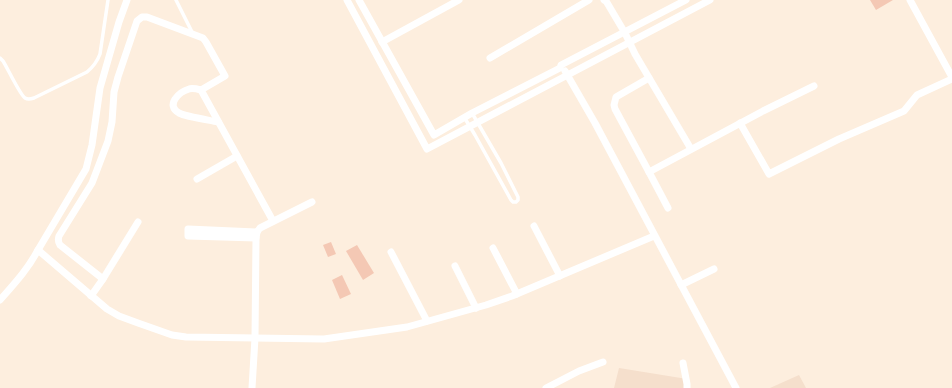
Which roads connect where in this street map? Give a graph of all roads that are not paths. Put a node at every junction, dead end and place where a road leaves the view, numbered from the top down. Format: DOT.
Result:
graph roads {
  1 [pos="108,0"];
  2 [pos="127,0"];
  3 [pos="176,0"];
  4 [pos="347,0"];
  5 [pos="359,0"];
  6 [pos="459,0"];
  7 [pos="589,0"];
  8 [pos="604,0"];
  9 [pos="686,0"];
  10 [pos="710,0"];
  11 [pos="910,0"];
  12 [pos="625,32"];
  13 [pos="194,35"];
  14 [pos="382,42"];
  15 [pos="629,42"];
  16 [pos="0,58"];
  17 [pos="490,58"];
  18 [pos="561,65"];
  19 [pos="567,75"];
  20 [pos="649,78"];
  21 [pos="952,78"];
  22 [pos="814,86"];
  23 [pos="201,90"];
  24 [pos="472,113"];
  25 [pos="464,117"];
  26 [pos="218,122"];
  27 [pos="478,122"];
  28 [pos="740,123"];
  29 [pos="470,127"];
  30 [pos="691,149"];
  31 [pos="237,156"];
  32 [pos="650,172"];
  33 [pos="197,179"];
  34 [pos="312,202"];
  35 [pos="668,208"];
  36 [pos="273,221"];
  37 [pos="138,222"];
  38 [pos="534,226"];
  39 [pos="256,235"];
  40 [pos="654,236"];
  41 [pos="493,248"];
  42 [pos="38,250"];
  43 [pos="391,252"];
  44 [pos="455,266"];
  45 [pos="714,269"];
  46 [pos="560,276"];
  47 [pos="103,279"];
  48 [pos="681,285"];
  49 [pos="517,294"];
  50 [pos="91,296"];
  51 [pos="0,300"];
  52 [pos="476,308"];
  53 [pos="427,321"];
  54 [pos="255,338"];
  55 [pos="603,362"];
  56 [pos="683,363"];
  57 [pos="252,388"];
  58 [pos="546,388"];
  59 [pos="687,388"];
  60 [pos="736,388"];
  1 -- 16 [label="lane"];
  2 -- 42 [label="street"];
  3 -- 13 [label="lane"];
  4 -- 29 [label="street"];
  5 -- 14 [label="street"];
  6 -- 14 [label="street"];
  7 -- 17 [label="street"];
  8 -- 12 [label="street"];
  9 -- 12 [label="street"];
  10 -- 15 [label="street"];
  11 -- 21 [label="street"];
  12 -- 15 [label="street"];
  12 -- 18 [label="street"];
  13 -- 23 [label="street"];
  13 -- 47 [label="street"];
  14 -- 25 [label="street"];
  15 -- 19 [label="street"];
  15 -- 20 [label="street"];
  18 -- 19 [label="street"];
  18 -- 24 [label="street"];
  19 -- 27 [label="street"];
  19 -- 40 [label="street"];
  20 -- 30 [label="street"];
  20 -- 32 [label="street"];
  21 -- 28 [label="street"];
  22 -- 28 [label="street"];
  23 -- 26 [label="street"];
  23 -- 26 [label="street"];
  24 -- 25 [label="street"];
  24 -- 27 [label="lane"];
  25 -- 29 [label="lane"];
  26 -- 31 [label="street"];
  27 -- 29 [label="street"];
  27 -- 29 [label="lane"];
  28 -- 30 [label="street"];
  30 -- 32 [label="street"];
  31 -- 33 [label="street"];
  31 -- 36 [label="street"];
  32 -- 35 [label="street"];
  34 -- 36 [label="street"];
  36 -- 39 [label="street"];
  37 -- 47 [label="street"];
  38 -- 46 [label="street"];
  39 -- 39 [label="street"];
  39 -- 54 [label="street"];
  40 -- 46 [label="street"];
  40 -- 48 [label="street"];
  41 -- 49 [label="street"];
  42 -- 50 [label="street"];
  42 -- 51 [label="street"];
  43 -- 53 [label="street"];
  44 -- 52 [label="street"];
  45 -- 48 [label="street"];
  46 -- 49 [label="street"];
  47 -- 50 [label="street"];
  48 -- 60 [label="street"];
  49 -- 52 [label="street"];
  50 -- 54 [label="street"];
  52 -- 53 [label="street"];
  53 -- 54 [label="street"];
  54 -- 57 [label="street"];
  55 -- 58 [label="street"];
  56 -- 59 [label="street"];
}
